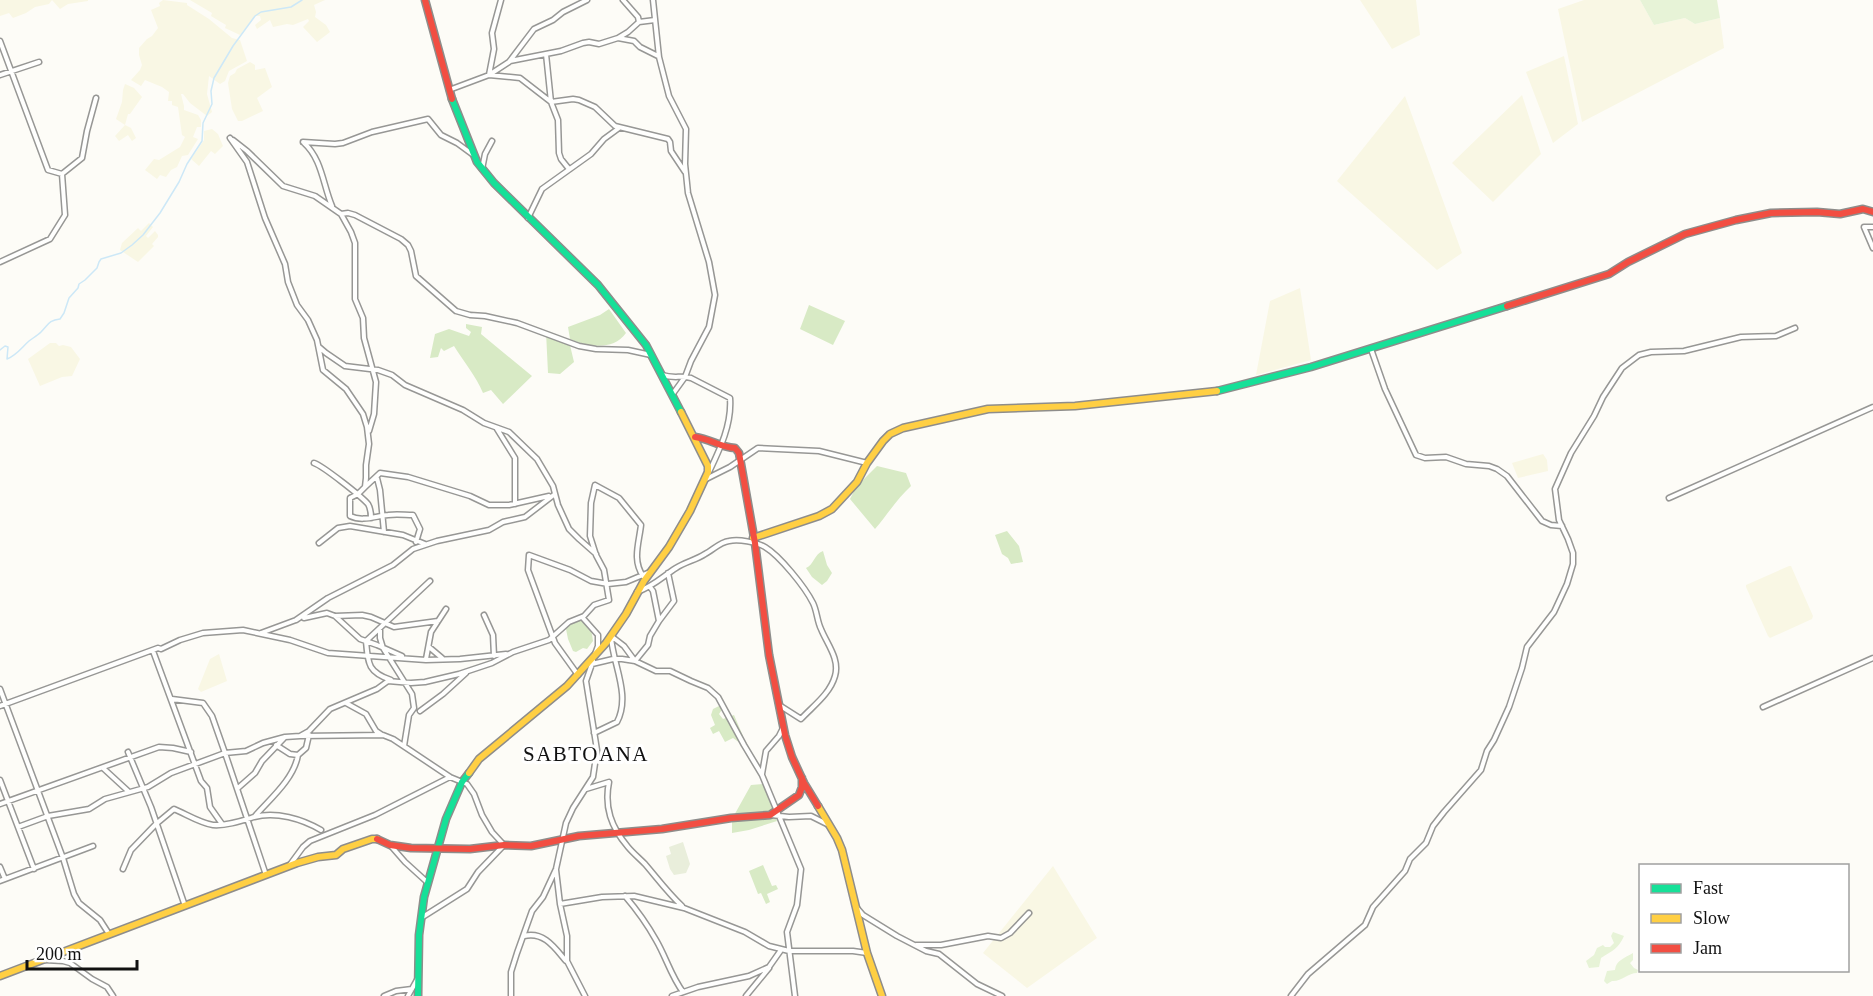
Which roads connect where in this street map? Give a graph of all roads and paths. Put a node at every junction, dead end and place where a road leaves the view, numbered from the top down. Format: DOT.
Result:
graph roads {
  1 [pos="425,0"];
  2 [pos="501,0"];
  3 [pos="587,0"];
  4 [pos="623,0"];
  5 [pos="653,0"];
  6 [pos="655,20"];
  7 [pos="639,22"];
  8 [pos="618,38"];
  9 [pos="0,41"];
  10 [pos="546,54"];
  11 [pos="659,57"];
  12 [pos="39,62"];
  13 [pos="509,62"];
  14 [pos="11,71"];
  15 [pos="0,75"];
  16 [pos="489,75"];
  17 [pos="449,90"];
  18 [pos="96,98"];
  19 [pos="551,102"];
  20 [pos="619,128"];
  21 [pos="492,141"];
  22 [pos="473,155"];
  23 [pos="482,169"];
  24 [pos="569,169"];
  25 [pos="686,173"];
  26 [pos="62,174"];
  27 [pos="333,208"];
  28 [pos="1873,212"];
  29 [pos="341,214"];
  30 [pos="528,218"];
  31 [pos="1873,227"];
  32 [pos="1873,248"];
  33 [pos="0,262"];
  34 [pos="1795,328"];
  35 [pos="319,346"];
  36 [pos="1370,348"];
  37 [pos="652,355"];
  38 [pos="374,369"];
  39 [pos="662,375"];
  40 [pos="684,376"];
  41 [pos="672,395"];
  42 [pos="1873,407"];
  43 [pos="495,427"];
  44 [pos="368,434"];
  45 [pos="695,437"];
  46 [pos="721,447"];
  47 [pos="741,460"];
  48 [pos="314,463"];
  49 [pos="867,463"];
  50 [pos="707,476"];
  51 [pos="377,478"];
  52 [pos="365,487"];
  53 [pos="358,494"];
  54 [pos="555,494"];
  55 [pos="1669,498"];
  56 [pos="515,504"];
  57 [pos="382,516"];
  58 [pos="371,518"];
  59 [pos="1562,526"];
  60 [pos="384,533"];
  61 [pos="754,541"];
  62 [pos="416,542"];
  63 [pos="319,543"];
  64 [pos="426,544"];
  65 [pos="596,555"];
  66 [pos="650,572"];
  67 [pos="668,573"];
  68 [pos="643,576"];
  69 [pos="430,581"];
  70 [pos="608,584"];
  71 [pos="650,587"];
  72 [pos="636,592"];
  73 [pos="319,605"];
  74 [pos="446,609"];
  75 [pos="327,613"];
  76 [pos="484,615"];
  77 [pos="335,616"];
  78 [pos="582,617"];
  79 [pos="296,620"];
  80 [pos="438,621"];
  81 [pos="659,621"];
  82 [pos="385,623"];
  83 [pos="380,628"];
  84 [pos="260,633"];
  85 [pos="611,636"];
  86 [pos="554,637"];
  87 [pos="366,641"];
  88 [pos="429,647"];
  89 [pos="383,648"];
  90 [pos="153,651"];
  91 [pos="513,652"];
  92 [pos="494,656"];
  93 [pos="367,657"];
  94 [pos="389,657"];
  95 [pos="405,657"];
  96 [pos="443,658"];
  97 [pos="616,658"];
  98 [pos="1873,658"];
  99 [pos="426,660"];
  100 [pos="593,661"];
  101 [pos="635,662"];
  102 [pos="469,671"];
  103 [pos="578,675"];
  104 [pos="398,681"];
  105 [pos="405,682"];
  106 [pos="0,689"];
  107 [pos="172,699"];
  108 [pos="345,703"];
  109 [pos="6,704"];
  110 [pos="778,704"];
  111 [pos="0,706"];
  112 [pos="1763,707"];
  113 [pos="420,711"];
  114 [pos="783,728"];
  115 [pos="309,731"];
  116 [pos="594,733"];
  117 [pos="382,735"];
  118 [pos="300,736"];
  119 [pos="285,737"];
  120 [pos="309,737"];
  121 [pos="269,742"];
  122 [pos="278,746"];
  123 [pos="404,746"];
  124 [pos="128,752"];
  125 [pos="190,752"];
  126 [pos="225,753"];
  127 [pos="298,755"];
  128 [pos="130,758"];
  129 [pos="194,764"];
  130 [pos="102,767"];
  131 [pos="762,775"];
  132 [pos="450,777"];
  133 [pos="802,778"];
  134 [pos="0,780"];
  135 [pos="462,782"];
  136 [pos="142,788"];
  137 [pos="238,788"];
  138 [pos="585,789"];
  139 [pos="38,790"];
  140 [pos="129,792"];
  141 [pos="8,801"];
  142 [pos="0,804"];
  143 [pos="778,813"];
  144 [pos="48,816"];
  145 [pos="255,817"];
  146 [pos="248,819"];
  147 [pos="156,824"];
  148 [pos="222,824"];
  149 [pos="828,825"];
  150 [pos="18,827"];
  151 [pos="321,830"];
  152 [pos="618,833"];
  153 [pos="563,839"];
  154 [pos="390,845"];
  155 [pos="504,845"];
  156 [pos="93,846"];
  157 [pos="436,849"];
  158 [pos="63,858"];
  159 [pos="289,866"];
  160 [pos="0,867"];
  161 [pos="34,869"];
  162 [pos="123,869"];
  163 [pos="556,869"];
  164 [pos="267,875"];
  165 [pos="2,880"];
  166 [pos="427,882"];
  167 [pos="624,896"];
  168 [pos="560,904"];
  169 [pos="185,906"];
  170 [pos="684,908"];
  171 [pos="857,908"];
  172 [pos="1029,913"];
  173 [pos="421,918"];
  174 [pos="110,935"];
  175 [pos="524,936"];
  176 [pos="912,945"];
  177 [pos="781,950"];
  178 [pos="789,951"];
  179 [pos="867,953"];
  180 [pos="41,960"];
  181 [pos="567,961"];
  182 [pos="769,967"];
  183 [pos="0,976"];
  184 [pos="418,978"];
  185 [pos="412,989"];
  186 [pos="683,992"];
  187 [pos="113,996"];
  188 [pos="384,996"];
  189 [pos="408,996"];
  190 [pos="418,996"];
  191 [pos="511,996"];
  192 [pos="585,996"];
  193 [pos="672,996"];
  194 [pos="746,996"];
  195 [pos="795,996"];
  196 [pos="882,996"];
  197 [pos="1002,996"];
  198 [pos="1291,996"];
  1 -- 17 [label="street"];
  2 -- 16 [label="street"];
  3 -- 13 [label="street"];
  4 -- 7 [label="street"];
  5 -- 6 [label="street"];
  6 -- 7 [label="street"];
  6 -- 11 [label="street"];
  7 -- 8 [label="street"];
  8 -- 10 [label="street"];
  8 -- 11 [label="street"];
  9 -- 14 [label="street"];
  10 -- 13 [label="street"];
  10 -- 19 [label="street"];
  11 -- 25 [label="street"];
  12 -- 14 [label="street"];
  13 -- 16 [label="street"];
  14 -- 15 [label="street"];
  14 -- 26 [label="street"];
  16 -- 17 [label="street"];
  16 -- 19 [label="street"];
  17 -- 22 [label="street"];
  18 -- 26 [label="street"];
  19 -- 20 [label="street"];
  19 -- 24 [label="street"];
  20 -- 24 [label="street"];
  20 -- 25 [label="street"];
  21 -- 23 [label="street"];
  22 -- 23 [label="street"];
  22 -- 27 [label="street"];
  23 -- 30 [label="street"];
  24 -- 30 [label="street"];
  25 -- 40 [label="street"];
  26 -- 33 [label="street"];
  27 -- 29 [label="street"];
  27 -- 35 [label="street"];
  28 -- 36 [label="street"];
  29 -- 37 [label="street"];
  29 -- 38 [label="street"];
  30 -- 37 [label="street"];
  31 -- 32 [label="street"];
  34 -- 59 [label="street"];
  35 -- 38 [label="street"];
  35 -- 44 [label="street"];
  36 -- 49 [label="street"];
  36 -- 59 [label="street"];
  37 -- 39 [label="street"];
  38 -- 43 [label="street"];
  38 -- 44 [label="street"];
  39 -- 40 [label="street"];
  39 -- 41 [label="street"];
  40 -- 41 [label="street"];
  40 -- 46 [label="street"];
  41 -- 45 [label="street"];
  42 -- 55 [label="street"];
  43 -- 54 [label="street"];
  43 -- 56 [label="street"];
  44 -- 52 [label="street"];
  45 -- 46 [label="street"];
  45 -- 50 [label="street"];
  46 -- 47 [label="street"];
  46 -- 50 [label="street"];
  47 -- 49 [label="street"];
  47 -- 50 [label="street"];
  47 -- 61 [label="street"];
  48 -- 53 [label="street"];
  49 -- 61 [label="street"];
  50 -- 66 [label="street"];
  51 -- 52 [label="street"];
  51 -- 56 [label="street"];
  51 -- 57 [label="street"];
  52 -- 53 [label="street"];
  53 -- 58 [label="street"];
  53 -- 58 [label="street"];
  54 -- 56 [label="street"];
  54 -- 64 [label="street"];
  54 -- 65 [label="street"];
  57 -- 58 [label="street"];
  57 -- 60 [label="street"];
  57 -- 62 [label="street"];
  59 -- 198 [label="street"];
  60 -- 62 [label="street"];
  60 -- 63 [label="street"];
  61 -- 67 [label="street"];
  61 -- 110 [label="street"];
  61 -- 110 [label="street"];
  62 -- 64 [label="street"];
  64 -- 73 [label="street"];
  65 -- 68 [label="street"];
  65 -- 70 [label="street"];
  66 -- 68 [label="street"];
  66 -- 72 [label="street"];
  67 -- 71 [label="street"];
  67 -- 81 [label="street"];
  68 -- 70 [label="street"];
  69 -- 82 [label="street"];
  70 -- 78 [label="street"];
  70 -- 86 [label="street"];
  71 -- 72 [label="street"];
  71 -- 81 [label="street"];
  72 -- 85 [label="street"];
  73 -- 75 [label="street"];
  73 -- 79 [label="street"];
  74 -- 80 [label="street"];
  75 -- 77 [label="street"];
  75 -- 79 [label="street"];
  76 -- 92 [label="street"];
  77 -- 82 [label="street"];
  77 -- 87 [label="street"];
  78 -- 86 [label="street"];
  78 -- 100 [label="street"];
  79 -- 84 [label="street"];
  80 -- 82 [label="street"];
  80 -- 88 [label="street"];
  81 -- 101 [label="street"];
  82 -- 83 [label="street"];
  83 -- 87 [label="street"];
  83 -- 89 [label="street"];
  84 -- 90 [label="street"];
  84 -- 93 [label="street"];
  85 -- 97 [label="street"];
  85 -- 100 [label="street"];
  85 -- 101 [label="street"];
  86 -- 91 [label="street"];
  86 -- 103 [label="street"];
  87 -- 89 [label="street"];
  87 -- 93 [label="street"];
  88 -- 96 [label="street"];
  88 -- 99 [label="street"];
  89 -- 94 [label="street"];
  89 -- 95 [label="street"];
  90 -- 107 [label="street"];
  90 -- 109 [label="street"];
  91 -- 92 [label="street"];
  91 -- 102 [label="street"];
  92 -- 96 [label="street"];
  93 -- 94 [label="street"];
  93 -- 104 [label="street"];
  94 -- 95 [label="street"];
  94 -- 105 [label="street"];
  95 -- 99 [label="street"];
  96 -- 99 [label="street"];
  97 -- 100 [label="street"];
  97 -- 101 [label="street"];
  97 -- 116 [label="street"];
  98 -- 112 [label="street"];
  100 -- 103 [label="street"];
  100 -- 116 [label="street"];
  101 -- 131 [label="street"];
  102 -- 105 [label="street"];
  102 -- 113 [label="street"];
  103 -- 135 [label="street"];
  104 -- 105 [label="street"];
  104 -- 108 [label="street"];
  105 -- 123 [label="street"];
  106 -- 109 [label="street"];
  107 -- 125 [label="street"];
  107 -- 126 [label="street"];
  108 -- 115 [label="street"];
  108 -- 117 [label="street"];
  109 -- 111 [label="street"];
  109 -- 139 [label="street"];
  110 -- 114 [label="street"];
  114 -- 131 [label="street"];
  114 -- 133 [label="street"];
  115 -- 118 [label="street"];
  115 -- 120 [label="street"];
  116 -- 138 [label="street"];
  117 -- 120 [label="street"];
  117 -- 123 [label="street"];
  118 -- 119 [label="street"];
  118 -- 120 [label="street"];
  119 -- 121 [label="street"];
  119 -- 122 [label="street"];
  120 -- 127 [label="street"];
  121 -- 122 [label="street"];
  121 -- 126 [label="street"];
  122 -- 127 [label="street"];
  122 -- 137 [label="street"];
  123 -- 132 [label="street"];
  124 -- 128 [label="street"];
  125 -- 128 [label="street"];
  125 -- 129 [label="street"];
  126 -- 129 [label="street"];
  126 -- 137 [label="street"];
  127 -- 145 [label="street"];
  128 -- 130 [label="street"];
  128 -- 136 [label="street"];
  129 -- 136 [label="street"];
  129 -- 148 [label="street"];
  130 -- 139 [label="street"];
  130 -- 140 [label="street"];
  131 -- 143 [label="street"];
  132 -- 135 [label="street"];
  132 -- 159 [label="street"];
  133 -- 143 [label="street"];
  133 -- 149 [label="street"];
  134 -- 141 [label="street"];
  135 -- 155 [label="street"];
  135 -- 157 [label="street"];
  136 -- 140 [label="street"];
  136 -- 147 [label="street"];
  137 -- 146 [label="street"];
  138 -- 152 [label="street"];
  138 -- 153 [label="street"];
  139 -- 141 [label="street"];
  139 -- 144 [label="street"];
  140 -- 144 [label="street"];
  141 -- 142 [label="street"];
  141 -- 150 [label="street"];
  143 -- 149 [label="street"];
  143 -- 152 [label="street"];
  143 -- 178 [label="street"];
  144 -- 150 [label="street"];
  144 -- 158 [label="street"];
  145 -- 146 [label="street"];
  145 -- 151 [label="street"];
  146 -- 148 [label="street"];
  146 -- 164 [label="street"];
  147 -- 148 [label="street"];
  147 -- 162 [label="street"];
  147 -- 169 [label="street"];
  149 -- 171 [label="street"];
  150 -- 161 [label="street"];
  152 -- 153 [label="street"];
  152 -- 170 [label="street"];
  153 -- 155 [label="street"];
  153 -- 163 [label="street"];
  154 -- 157 [label="street"];
  154 -- 159 [label="street"];
  154 -- 166 [label="street"];
  155 -- 157 [label="street"];
  155 -- 173 [label="street"];
  156 -- 158 [label="street"];
  157 -- 166 [label="street"];
  158 -- 161 [label="street"];
  158 -- 174 [label="street"];
  159 -- 164 [label="street"];
  160 -- 165 [label="street"];
  161 -- 165 [label="street"];
  163 -- 168 [label="street"];
  163 -- 175 [label="street"];
  164 -- 169 [label="street"];
  166 -- 173 [label="street"];
  167 -- 168 [label="street"];
  167 -- 170 [label="street"];
  167 -- 186 [label="street"];
  168 -- 181 [label="street"];
  169 -- 174 [label="street"];
  170 -- 177 [label="street"];
  171 -- 176 [label="street"];
  171 -- 179 [label="street"];
  172 -- 176 [label="street"];
  173 -- 184 [label="street"];
  174 -- 180 [label="street"];
  175 -- 181 [label="street"];
  175 -- 191 [label="street"];
  176 -- 197 [label="street"];
  177 -- 178 [label="street"];
  177 -- 182 [label="street"];
  178 -- 179 [label="street"];
  178 -- 195 [label="street"];
  179 -- 196 [label="street"];
  180 -- 183 [label="street"];
  180 -- 187 [label="street"];
  181 -- 192 [label="street"];
  182 -- 186 [label="street"];
  182 -- 194 [label="street"];
  184 -- 185 [label="street"];
  184 -- 190 [label="street"];
  185 -- 188 [label="street"];
  185 -- 189 [label="street"];
  186 -- 193 [label="street"];
}
